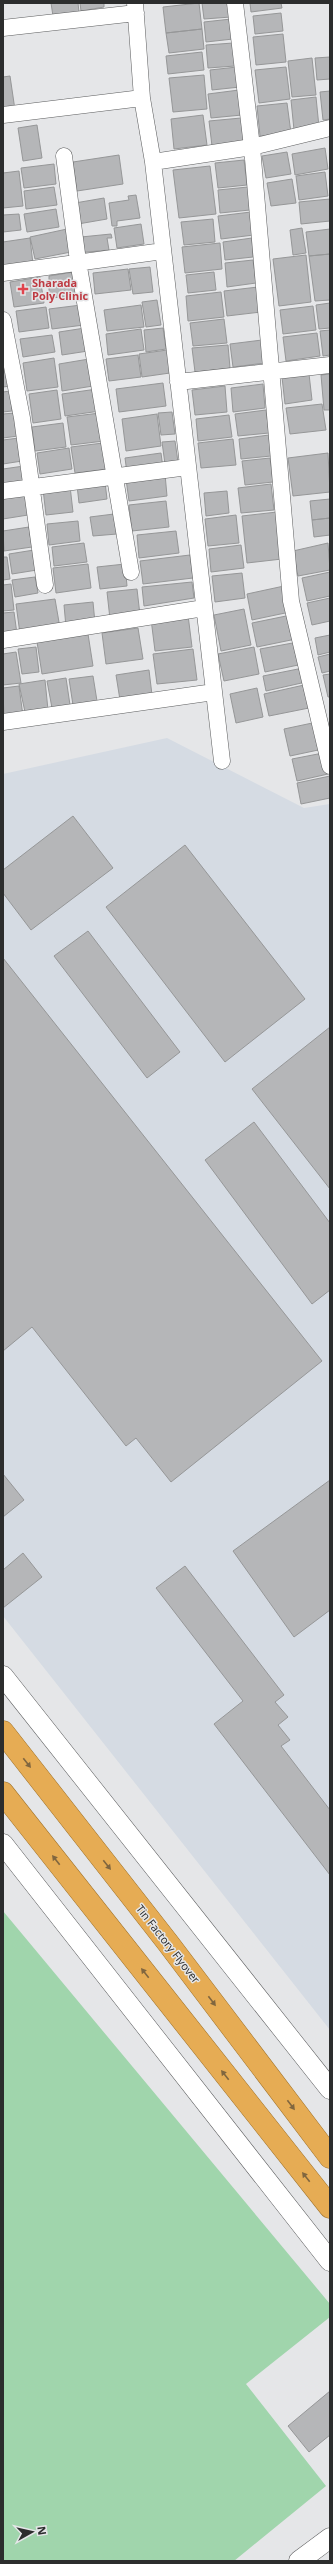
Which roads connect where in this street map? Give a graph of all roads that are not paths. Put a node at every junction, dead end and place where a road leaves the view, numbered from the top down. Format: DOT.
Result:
graph roads {
  1 [pos="235,3"];
  2 [pos="136,8"];
  3 [pos="3,28"];
  4 [pos="142,98"];
  5 [pos="3,115"];
  6 [pos="330,128"];
  7 [pos="252,147"];
  8 [pos="64,156"];
  9 [pos="153,162"];
  10 [pos="163,250"];
  11 [pos="78,261"];
  12 [pos="3,273"];
  13 [pos="3,320"];
  14 [pos="330,365"];
  15 [pos="271,370"];
  16 [pos="178,382"];
  17 [pos="188,467"];
  18 [pos="114,476"];
  19 [pos="31,486"];
  20 [pos="3,491"];
  21 [pos="131,572"];
  22 [pos="45,585"];
  23 [pos="204,608"];
  24 [pos="3,640"];
  25 [pos="214,692"];
  26 [pos="3,722"];
  27 [pos="222,761"];
  28 [pos="330,766"];
  29 [pos="3,1676"];
  30 [pos="3,1732"];
  31 [pos="3,1793"];
  32 [pos="3,1844"];
  33 [pos="330,2089"];
  34 [pos="330,2157"];
  35 [pos="330,2208"];
  36 [pos="330,2261"];
  37 [pos="330,2538"];
  38 [pos="299,2561"];
  1 -- 7 [label="street"];
  2 -- 3 [label="street"];
  2 -- 4 [label="street"];
  4 -- 5 [label="street"];
  4 -- 9 [label="street"];
  6 -- 7 [label="street"];
  7 -- 9 [label="street"];
  7 -- 15 [label="street"];
  8 -- 11 [label="street"];
  9 -- 10 [label="street"];
  10 -- 11 [label="street"];
  10 -- 16 [label="street"];
  11 -- 12 [label="street"];
  11 -- 18 [label="street"];
  13 -- 19 [label="street"];
  14 -- 15 [label="street"];
  15 -- 16 [label="street"];
  15 -- 28 [label="street"];
  16 -- 17 [label="street"];
  17 -- 18 [label="street"];
  17 -- 23 [label="street"];
  18 -- 19 [label="street"];
  18 -- 21 [label="street"];
  19 -- 20 [label="street"];
  19 -- 22 [label="street"];
  23 -- 24 [label="street"];
  23 -- 25 [label="street"];
  25 -- 26 [label="street"];
  25 -- 27 [label="street"];
  29 -- 33 [label="street"];
  30 -- 34 [label="highway, Tin Factory Flyover, one-way"];
  35 -- 31 [label="highway, one-way"];
  32 -- 36 [label="street"];
  37 -- 38 [label="street"];
}
